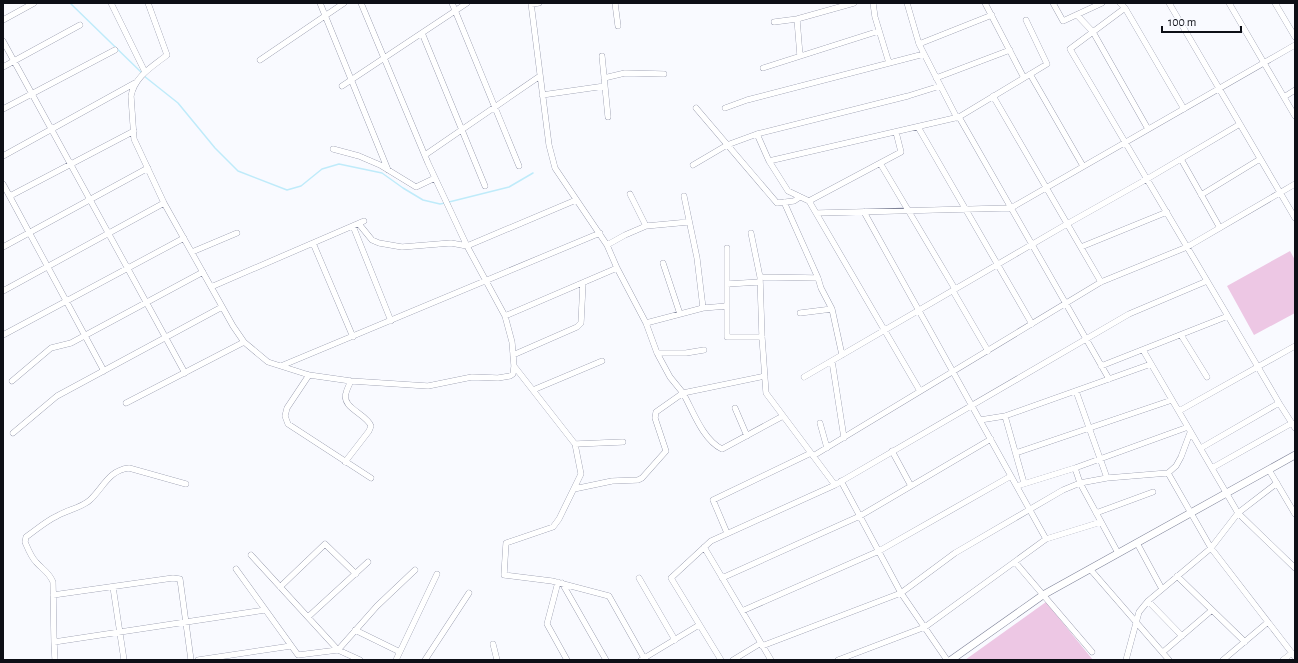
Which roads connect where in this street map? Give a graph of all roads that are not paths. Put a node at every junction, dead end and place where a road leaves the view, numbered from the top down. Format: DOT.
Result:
graph roads {
  1 [pos="34,3"];
  2 [pos="111,3"];
  3 [pos="148,3"];
  4 [pos="320,3"];
  5 [pos="344,3"];
  6 [pos="361,3"];
  7 [pos="452,3"];
  8 [pos="467,3"];
  9 [pos="539,3"];
  10 [pos="615,3"];
  11 [pos="854,3"];
  12 [pos="872,3"];
  13 [pos="908,3"];
  14 [pos="986,3"];
  15 [pos="1053,3"];
  16 [pos="1102,3"];
  17 [pos="1120,3"];
  18 [pos="1169,3"];
  19 [pos="1229,3"];
  20 [pos="1275,3"];
  21 [pos="531,4"];
  22 [pos="1125,8"];
  23 [pos="455,11"];
  24 [pos="992,15"];
  25 [pos="1077,15"];
  26 [pos="325,16"];
  27 [pos="797,19"];
  28 [pos="3,20"];
  29 [pos="1026,20"];
  30 [pos="774,22"];
  31 [pos="80,25"];
  32 [pos="618,26"];
  33 [pos="879,31"];
  34 [pos="1093,32"];
  35 [pos="422,33"];
  36 [pos="1295,37"];
  37 [pos="3,41"];
  38 [pos="919,44"];
  39 [pos="1295,45"];
  40 [pos="115,50"];
  41 [pos="1010,50"];
  42 [pos="924,54"];
  43 [pos="602,56"];
  44 [pos="800,56"];
  45 [pos="384,58"];
  46 [pos="260,60"];
  47 [pos="14,61"];
  48 [pos="889,63"];
  49 [pos="1264,63"];
  50 [pos="3,67"];
  51 [pos="763,68"];
  52 [pos="145,72"];
  53 [pos="664,74"];
  54 [pos="1030,74"];
  55 [pos="540,76"];
  56 [pos="604,78"];
  57 [pos="936,78"];
  58 [pos="1024,78"];
  59 [pos="351,80"];
  60 [pos="135,83"];
  61 [pos="342,86"];
  62 [pos="605,86"];
  63 [pos="940,86"];
  64 [pos="1219,89"];
  65 [pos="1295,90"];
  66 [pos="32,94"];
  67 [pos="542,95"];
  68 [pos="993,96"];
  69 [pos="1284,97"];
  70 [pos="494,107"];
  71 [pos="696,108"];
  72 [pos="725,108"];
  73 [pos="3,109"];
  74 [pos="1184,109"];
  75 [pos="1295,116"];
  76 [pos="608,117"];
  77 [pos="958,118"];
  78 [pos="1240,124"];
  79 [pos="918,127"];
  80 [pos="51,129"];
  81 [pos="462,129"];
  82 [pos="1148,129"];
  83 [pos="134,131"];
  84 [pos="896,132"];
  85 [pos="757,134"];
  86 [pos="1125,142"];
  87 [pos="727,144"];
  88 [pos="333,149"];
  89 [pos="425,155"];
  90 [pos="3,156"];
  91 [pos="1181,159"];
  92 [pos="1260,159"];
  93 [pos="769,161"];
  94 [pos="880,163"];
  95 [pos="70,164"];
  96 [pos="693,164"];
  97 [pos="519,166"];
  98 [pos="1084,166"];
  99 [pos="148,168"];
  100 [pos="388,170"];
  101 [pos="435,178"];
  102 [pos="1147,179"];
  103 [pos="3,184"];
  104 [pos="1295,184"];
  105 [pos="485,186"];
  106 [pos="1046,188"];
  107 [pos="1280,193"];
  108 [pos="630,194"];
  109 [pos="1201,195"];
  110 [pos="10,196"];
  111 [pos="684,196"];
  112 [pos="800,197"];
  113 [pos="90,199"];
  114 [pos="576,200"];
  115 [pos="809,201"];
  116 [pos="784,202"];
  117 [pos="164,203"];
  118 [pos="1011,208"];
  119 [pos="966,209"];
  120 [pos="909,211"];
  121 [pos="864,212"];
  122 [pos="1167,212"];
  123 [pos="816,213"];
  124 [pos="1295,218"];
  125 [pos="689,222"];
  126 [pos="1067,224"];
  127 [pos="353,226"];
  128 [pos="646,226"];
  129 [pos="1220,228"];
  130 [pos="29,232"];
  131 [pos="237,233"];
  132 [pos="600,233"];
  133 [pos="751,233"];
  134 [pos="108,234"];
  135 [pos="184,238"];
  136 [pos="313,243"];
  137 [pos="1032,244"];
  138 [pos="607,245"];
  139 [pos="3,246"];
  140 [pos="467,246"];
  141 [pos="1081,247"];
  142 [pos="1187,247"];
  143 [pos="727,248"];
  144 [pos="192,252"];
  145 [pos="663,263"];
  146 [pos="997,264"];
  147 [pos="48,267"];
  148 [pos="128,268"];
  149 [pos="618,268"];
  150 [pos="203,272"];
  151 [pos="818,278"];
  152 [pos="760,279"];
  153 [pos="486,281"];
  154 [pos="1208,281"];
  155 [pos="1101,282"];
  156 [pos="583,283"];
  157 [pos="727,284"];
  158 [pos="211,287"];
  159 [pos="954,290"];
  160 [pos="3,291"];
  161 [pos="66,301"];
  162 [pos="146,303"];
  163 [pos="1066,304"];
  164 [pos="727,306"];
  165 [pos="222,307"];
  166 [pos="703,308"];
  167 [pos="832,309"];
  168 [pos="919,310"];
  169 [pos="800,313"];
  170 [pos="680,314"];
  171 [pos="506,316"];
  172 [pos="1228,316"];
  173 [pos="391,321"];
  174 [pos="646,323"];
  175 [pos="1032,324"];
  176 [pos="885,330"];
  177 [pos="3,335"];
  178 [pos="1181,335"];
  179 [pos="85,336"];
  180 [pos="353,337"];
  181 [pos="762,337"];
  182 [pos="166,338"];
  183 [pos="1086,339"];
  184 [pos="244,342"];
  185 [pos="1294,349"];
  186 [pos="704,350"];
  187 [pos="1143,350"];
  188 [pos="988,351"];
  189 [pos="657,353"];
  190 [pos="513,355"];
  191 [pos="842,355"];
  192 [pos="602,361"];
  193 [pos="832,361"];
  194 [pos="1151,364"];
  195 [pos="281,366"];
  196 [pos="514,366"];
  197 [pos="1102,366"];
  198 [pos="1258,366"];
  199 [pos="104,371"];
  200 [pos="953,372"];
  201 [pos="185,373"];
  202 [pos="309,374"];
  203 [pos="765,376"];
  204 [pos="804,377"];
  205 [pos="1207,378"];
  206 [pos="1109,379"];
  207 [pos="12,381"];
  208 [pos="351,381"];
  209 [pos="533,390"];
  210 [pos="920,391"];
  211 [pos="1076,391"];
  212 [pos="683,393"];
  213 [pos="1172,400"];
  214 [pos="126,403"];
  215 [pos="1279,403"];
  216 [pos="972,405"];
  217 [pos="735,408"];
  218 [pos="1179,411"];
  219 [pos="783,416"];
  220 [pos="1005,416"];
  221 [pos="980,420"];
  222 [pos="820,423"];
  223 [pos="1294,426"];
  224 [pos="1089,428"];
  225 [pos="1189,430"];
  226 [pos="13,433"];
  227 [pos="747,436"];
  228 [pos="844,438"];
  229 [pos="991,439"];
  230 [pos="623,442"];
  231 [pos="575,444"];
  232 [pos="827,448"];
  233 [pos="1201,448"];
  234 [pos="892,451"];
  235 [pos="1016,453"];
  236 [pos="812,455"];
  237 [pos="1295,455"];
  238 [pos="1101,459"];
  239 [pos="345,462"];
  240 [pos="1075,468"];
  241 [pos="1212,468"];
  242 [pos="1269,470"];
  243 [pos="1168,473"];
  244 [pos="1011,476"];
  245 [pos="371,478"];
  246 [pos="1107,478"];
  247 [pos="841,481"];
  248 [pos="1024,483"];
  249 [pos="1080,483"];
  250 [pos="1277,483"];
  251 [pos="186,484"];
  252 [pos="835,485"];
  253 [pos="912,486"];
  254 [pos="1017,486"];
  255 [pos="574,489"];
  256 [pos="1153,492"];
  257 [pos="1226,493"];
  258 [pos="1030,508"];
  259 [pos="1096,513"];
  260 [pos="1192,513"];
  261 [pos="1238,513"];
  262 [pos="1295,514"];
  263 [pos="860,516"];
  264 [pos="1101,522"];
  265 [pos="727,533"];
  266 [pos="1046,539"];
  267 [pos="1137,543"];
  268 [pos="704,547"];
  269 [pos="1211,548"];
  270 [pos="879,551"];
  271 [pos="1118,553"];
  272 [pos="251,555"];
  273 [pos="368,562"];
  274 [pos="1015,562"];
  275 [pos="1295,568"];
  276 [pos="236,569"];
  277 [pos="1090,569"];
  278 [pos="415,570"];
  279 [pos="356,574"];
  280 [pos="437,574"];
  281 [pos="1177,576"];
  282 [pos="639,578"];
  283 [pos="722,578"];
  284 [pos="560,583"];
  285 [pos="113,587"];
  286 [pos="280,587"];
  287 [pos="1162,589"];
  288 [pos="469,593"];
  289 [pos="901,593"];
  290 [pos="1043,595"];
  291 [pos="53,596"];
  292 [pos="1148,601"];
  293 [pos="265,610"];
  294 [pos="1212,610"];
  295 [pos="742,611"];
  296 [pos="308,617"];
  297 [pos="1136,621"];
  298 [pos="186,622"];
  299 [pos="1268,622"];
  300 [pos="700,625"];
  301 [pos="925,627"];
  302 [pos="355,630"];
  303 [pos="120,631"];
  304 [pos="1182,636"];
  305 [pos="675,640"];
  306 [pos="54,642"];
  307 [pos="1245,642"];
  308 [pos="493,644"];
  309 [pos="762,645"];
  310 [pos="291,646"];
  311 [pos="338,650"];
  312 [pos="400,652"];
  313 [pos="1092,652"];
  314 [pos="1163,652"];
  315 [pos="1294,655"];
  316 [pos="235,657"];
  317 [pos="357,659"];
  318 [pos="642,659"];
  319 [pos="55,660"];
  320 [pos="124,660"];
  321 [pos="191,660"];
  322 [pos="198,660"];
  323 [pos="396,660"];
  324 [pos="425,660"];
  325 [pos="497,660"];
  326 [pos="567,660"];
  327 [pos="606,660"];
  328 [pos="721,660"];
  329 [pos="733,660"];
  330 [pos="771,660"];
  331 [pos="838,660"];
  332 [pos="947,660"];
  333 [pos="951,660"];
  334 [pos="1126,660"];
  335 [pos="1169,660"];
  336 [pos="1223,660"];
  337 [pos="1283,660"];
  1 -- 28 [label="street"];
  2 -- 52 [label="street"];
  3 -- 52 [label="street"];
  4 -- 26 [label="street"];
  5 -- 26 [label="street"];
  6 -- 45 [label="street"];
  7 -- 23 [label="street"];
  8 -- 23 [label="street"];
  9 -- 21 [label="street"];
  10 -- 32 [label="street"];
  11 -- 27 [label="street"];
  12 -- 33 [label="street"];
  13 -- 38 [label="street"];
  14 -- 24 [label="street"];
  15 -- 25 [label="street"];
  16 -- 25 [label="street"];
  17 -- 22 [label="street"];
  18 -- 64 [label="street"];
  19 -- 49 [label="street"];
  20 -- 36 [label="street"];
  21 -- 55 [label="street"];
  22 -- 34 [label="street"];
  22 -- 74 [label="street"];
  23 -- 35 [label="street"];
  23 -- 70 [label="street"];
  24 -- 38 [label="street"];
  24 -- 41 [label="street"];
  25 -- 34 [label="street"];
  26 -- 46 [label="street"];
  26 -- 59 [label="street"];
  27 -- 30 [label="street"];
  27 -- 44 [label="street"];
  29 -- 54 [label="street"];
  31 -- 47 [label="street"];
  33 -- 44 [label="street"];
  33 -- 48 [label="street"];
  34 -- 82 [label="street"];
  34 -- 86 [label="street"];
  35 -- 45 [label="street"];
  35 -- 81 [label="street"];
  37 -- 47 [label="street"];
  38 -- 42 [label="street"];
  39 -- 49 [label="street"];
  40 -- 66 [label="street"];
  41 -- 57 [label="street"];
  41 -- 58 [label="street"];
  42 -- 48 [label="street"];
  42 -- 57 [label="street"];
  43 -- 56 [label="street"];
  44 -- 51 [label="street"];
  45 -- 59 [label="street"];
  45 -- 89 [label="street"];
  47 -- 50 [label="street"];
  47 -- 66 [label="street"];
  48 -- 72 [label="street"];
  49 -- 64 [label="street"];
  49 -- 69 [label="street"];
  52 -- 60 [label="street"];
  53 -- 56 [label="street"];
  54 -- 58 [label="street"];
  54 -- 98 [label="street"];
  55 -- 67 [label="street"];
  55 -- 70 [label="street"];
  56 -- 62 [label="street"];
  57 -- 63 [label="street"];
  58 -- 68 [label="street"];
  59 -- 61 [label="street"];
  59 -- 100 [label="street"];
  60 -- 80 [label="street"];
  60 -- 83 [label="street"];
  62 -- 67 [label="street"];
  62 -- 76 [label="street"];
  63 -- 77 [label="street"];
  63 -- 85 [label="street"];
  64 -- 74 [label="street"];
  64 -- 78 [label="street"];
  65 -- 69 [label="street"];
  66 -- 73 [label="street"];
  66 -- 80 [label="street"];
  67 -- 114 [label="street"];
  68 -- 77 [label="street"];
  68 -- 106 [label="street"];
  69 -- 75 [label="street"];
  70 -- 81 [label="street"];
  70 -- 97 [label="street"];
  71 -- 87 [label="street"];
  74 -- 82 [label="street"];
  77 -- 79 [label="street"];
  77 -- 118 [label="street"];
  78 -- 91 [label="street"];
  78 -- 92 [label="street"];
  79 -- 84 [label="street"];
  79 -- 119 [label="street"];
  80 -- 90 [label="street"];
  80 -- 95 [label="street"];
  81 -- 89 [label="street"];
  81 -- 105 [label="street"];
  82 -- 86 [label="street"];
  83 -- 95 [label="street"];
  83 -- 99 [label="street"];
  84 -- 93 [label="street"];
  84 -- 94 [label="street"];
  85 -- 87 [label="street"];
  85 -- 93 [label="street"];
  86 -- 98 [label="street"];
  86 -- 102 [label="street"];
  87 -- 96 [label="street"];
  87 -- 116 [label="street"];
  88 -- 100 [label="street"];
  89 -- 101 [label="street"];
  91 -- 102 [label="street"];
  91 -- 109 [label="street"];
  92 -- 107 [label="street"];
  92 -- 109 [label="street"];
  93 -- 112 [label="street"];
  94 -- 115 [label="street"];
  94 -- 120 [label="street"];
  95 -- 110 [label="street"];
  95 -- 113 [label="street"];
  98 -- 106 [label="street"];
  99 -- 113 [label="street"];
  99 -- 117 [label="street"];
  100 -- 101 [label="street"];
  101 -- 140 [label="street"];
  102 -- 122 [label="street"];
  102 -- 126 [label="street"];
  103 -- 110 [label="street"];
  104 -- 107 [label="street"];
  106 -- 118 [label="street"];
  106 -- 126 [label="street"];
  107 -- 124 [label="street"];
  107 -- 129 [label="street"];
  108 -- 128 [label="street"];
  109 -- 129 [label="street"];
  110 -- 130 [label="street"];
  111 -- 125 [label="street"];
  112 -- 115 [label="street"];
  112 -- 116 [label="street"];
  113 -- 130 [label="street"];
  113 -- 134 [label="street"];
  114 -- 132 [label="street"];
  114 -- 140 [label="street"];
  115 -- 123 [label="street"];
  116 -- 151 [label="street"];
  117 -- 134 [label="street"];
  117 -- 135 [label="street"];
  118 -- 119 [label="street"];
  118 -- 137 [label="street"];
  119 -- 120 [label="street"];
  119 -- 146 [label="street"];
  120 -- 121 [label="street"];
  120 -- 159 [label="street"];
  121 -- 123 [label="street"];
  121 -- 168 [label="street"];
  122 -- 141 [label="street"];
  122 -- 142 [label="street"];
  123 -- 176 [label="street"];
  125 -- 128 [label="street"];
  125 -- 166 [label="street"];
  126 -- 137 [label="street"];
  126 -- 141 [label="street"];
  127 -- 136 [label="street"];
  127 -- 140 [label="street"];
  127 -- 173 [label="street"];
  128 -- 138 [label="street"];
  129 -- 142 [label="street"];
  130 -- 139 [label="street"];
  130 -- 147 [label="street"];
  131 -- 144 [label="street"];
  132 -- 138 [label="street"];
  132 -- 153 [label="street"];
  133 -- 152 [label="street"];
  134 -- 147 [label="street"];
  134 -- 148 [label="street"];
  135 -- 144 [label="street"];
  135 -- 148 [label="street"];
  136 -- 158 [label="street"];
  136 -- 180 [label="street"];
  137 -- 146 [label="street"];
  137 -- 163 [label="street"];
  138 -- 149 [label="street"];
  140 -- 153 [label="street"];
  141 -- 155 [label="street"];
  142 -- 154 [label="street"];
  142 -- 155 [label="street"];
  143 -- 157 [label="street"];
  144 -- 150 [label="street"];
  145 -- 170 [label="street"];
  146 -- 159 [label="street"];
  146 -- 175 [label="street"];
  147 -- 160 [label="street"];
  147 -- 161 [label="street"];
  148 -- 161 [label="street"];
  148 -- 162 [label="street"];
  149 -- 156 [label="street"];
  149 -- 174 [label="street"];
  150 -- 158 [label="street"];
  150 -- 162 [label="street"];
  151 -- 152 [label="street"];
  151 -- 167 [label="street"];
  152 -- 157 [label="street"];
  152 -- 181 [label="street"];
  153 -- 171 [label="street"];
  153 -- 173 [label="street"];
  154 -- 172 [label="street"];
  154 -- 183 [label="street"];
  155 -- 163 [label="street"];
  156 -- 171 [label="street"];
  156 -- 190 [label="street"];
  157 -- 164 [label="street"];
  158 -- 165 [label="street"];
  159 -- 168 [label="street"];
  159 -- 188 [label="street"];
  161 -- 177 [label="street"];
  161 -- 179 [label="street"];
  162 -- 179 [label="street"];
  162 -- 182 [label="street"];
  163 -- 175 [label="street"];
  163 -- 183 [label="street"];
  164 -- 166 [label="street"];
  164 -- 181 [label="street"];
  165 -- 182 [label="street"];
  165 -- 184 [label="street"];
  166 -- 170 [label="street"];
  167 -- 169 [label="street"];
  167 -- 191 [label="street"];
  168 -- 176 [label="street"];
  168 -- 200 [label="street"];
  170 -- 174 [label="street"];
  171 -- 190 [label="street"];
  172 -- 178 [label="street"];
  172 -- 198 [label="street"];
  173 -- 180 [label="street"];
  174 -- 189 [label="street"];
  175 -- 188 [label="street"];
  176 -- 191 [label="street"];
  176 -- 210 [label="street"];
  178 -- 187 [label="street"];
  178 -- 205 [label="street"];
  179 -- 199 [label="street"];
  179 -- 207 [label="street"];
  180 -- 195 [label="street"];
  181 -- 203 [label="street"];
  182 -- 199 [label="street"];
  182 -- 201 [label="street"];
  183 -- 197 [label="street"];
  183 -- 216 [label="street"];
  184 -- 195 [label="street"];
  184 -- 201 [label="street"];
  185 -- 198 [label="street"];
  186 -- 189 [label="street"];
  187 -- 194 [label="street"];
  187 -- 197 [label="street"];
  188 -- 200 [label="street"];
  189 -- 212 [label="street"];
  190 -- 196 [label="street"];
  191 -- 193 [label="street"];
  192 -- 209 [label="street"];
  193 -- 204 [label="street"];
  193 -- 228 [label="street"];
  194 -- 206 [label="street"];
  194 -- 213 [label="street"];
  195 -- 202 [label="street"];
  196 -- 208 [label="street"];
  196 -- 209 [label="street"];
  197 -- 206 [label="street"];
  198 -- 215 [label="street"];
  198 -- 218 [label="street"];
  199 -- 226 [label="street"];
  200 -- 210 [label="street"];
  200 -- 216 [label="street"];
  201 -- 214 [label="street"];
  202 -- 208 [label="street"];
  202 -- 239 [label="street"];
  203 -- 212 [label="street"];
  203 -- 219 [label="street"];
  206 -- 211 [label="street"];
  208 -- 239 [label="street"];
  209 -- 231 [label="street"];
  210 -- 228 [label="street"];
  211 -- 220 [label="street"];
  211 -- 224 [label="street"];
  212 -- 227 [label="street"];
  212 -- 255 [label="street"];
  213 -- 218 [label="street"];
  213 -- 224 [label="street"];
  215 -- 223 [label="street"];
  215 -- 233 [label="street"];
  216 -- 221 [label="street"];
  216 -- 234 [label="street"];
  217 -- 227 [label="street"];
  218 -- 225 [label="street"];
  219 -- 227 [label="street"];
  219 -- 236 [label="street"];
  220 -- 221 [label="street"];
  220 -- 235 [label="street"];
  221 -- 229 [label="street"];
  222 -- 232 [label="street"];
  223 -- 241 [label="street"];
  224 -- 235 [label="street"];
  224 -- 238 [label="street"];
  225 -- 233 [label="street"];
  225 -- 238 [label="street"];
  225 -- 243 [label="street"];
  228 -- 232 [label="street"];
  229 -- 244 [label="street"];
  229 -- 253 [label="street"];
  230 -- 231 [label="street"];
  231 -- 255 [label="street"];
  232 -- 236 [label="street"];
  233 -- 241 [label="street"];
  234 -- 247 [label="street"];
  234 -- 253 [label="street"];
  235 -- 248 [label="street"];
  236 -- 252 [label="street"];
  236 -- 265 [label="street"];
  237 -- 242 [label="street"];
  238 -- 240 [label="street"];
  238 -- 246 [label="street"];
  239 -- 245 [label="street"];
  240 -- 248 [label="street"];
  240 -- 249 [label="street"];
  241 -- 257 [label="street"];
  242 -- 250 [label="street"];
  242 -- 257 [label="street"];
  243 -- 246 [label="street"];
  243 -- 260 [label="street"];
  244 -- 254 [label="street"];
  244 -- 270 [label="street"];
  246 -- 249 [label="street"];
  247 -- 252 [label="street"];
  247 -- 263 [label="street"];
  248 -- 254 [label="street"];
  249 -- 258 [label="street"];
  249 -- 259 [label="street"];
  250 -- 261 [label="street"];
  250 -- 262 [label="street"];
  251 -- 291 [label="street"];
  252 -- 265 [label="street"];
  253 -- 263 [label="street"];
  254 -- 258 [label="street"];
  255 -- 284 [label="street"];
  256 -- 259 [label="street"];
  257 -- 260 [label="street"];
  257 -- 261 [label="street"];
  258 -- 266 [label="street"];
  258 -- 289 [label="street"];
  259 -- 264 [label="street"];
  260 -- 267 [label="street"];
  260 -- 269 [label="street"];
  261 -- 269 [label="street"];
  261 -- 275 [label="street"];
  263 -- 270 [label="street"];
  263 -- 283 [label="street"];
  264 -- 266 [label="street"];
  264 -- 271 [label="street"];
  265 -- 268 [label="street"];
  266 -- 274 [label="street"];
  267 -- 271 [label="street"];
  267 -- 287 [label="street"];
  268 -- 283 [label="street"];
  268 -- 300 [label="street"];
  269 -- 281 [label="street"];
  269 -- 299 [label="street"];
  270 -- 289 [label="street"];
  270 -- 295 [label="street"];
  271 -- 277 [label="street"];
  272 -- 286 [label="street"];
  273 -- 279 [label="street"];
  274 -- 290 [label="street"];
  274 -- 301 [label="street"];
  276 -- 293 [label="street"];
  277 -- 290 [label="street"];
  277 -- 297 [label="street"];
  278 -- 302 [label="street"];
  279 -- 286 [label="street"];
  279 -- 296 [label="street"];
  280 -- 312 [label="street"];
  281 -- 287 [label="street"];
  281 -- 294 [label="street"];
  282 -- 305 [label="street"];
  283 -- 295 [label="street"];
  284 -- 318 [label="street"];
  284 -- 326 [label="street"];
  284 -- 327 [label="street"];
  285 -- 291 [label="street"];
  285 -- 298 [label="street"];
  285 -- 303 [label="street"];
  286 -- 296 [label="street"];
  287 -- 292 [label="street"];
  288 -- 324 [label="street"];
  289 -- 301 [label="street"];
  289 -- 309 [label="street"];
  290 -- 313 [label="street"];
  290 -- 333 [label="street"];
  291 -- 306 [label="street"];
  292 -- 297 [label="street"];
  292 -- 304 [label="street"];
  293 -- 298 [label="street"];
  293 -- 310 [label="street"];
  294 -- 304 [label="street"];
  294 -- 307 [label="street"];
  295 -- 309 [label="street"];
  296 -- 311 [label="street"];
  297 -- 314 [label="street"];
  297 -- 334 [label="street"];
  298 -- 303 [label="street"];
  298 -- 321 [label="street"];
  299 -- 307 [label="street"];
  299 -- 315 [label="street"];
  300 -- 305 [label="street"];
  300 -- 328 [label="street"];
  301 -- 331 [label="street"];
  301 -- 332 [label="street"];
  302 -- 311 [label="street"];
  302 -- 312 [label="street"];
  303 -- 306 [label="street"];
  303 -- 320 [label="street"];
  304 -- 314 [label="street"];
  305 -- 318 [label="street"];
  306 -- 319 [label="street"];
  307 -- 336 [label="street"];
  308 -- 325 [label="street"];
  309 -- 329 [label="street"];
  309 -- 330 [label="street"];
  310 -- 311 [label="street"];
  310 -- 316 [label="street"];
  311 -- 317 [label="street"];
  312 -- 323 [label="street"];
  314 -- 335 [label="street"];
  315 -- 337 [label="street"];
  316 -- 322 [label="street"];
}
